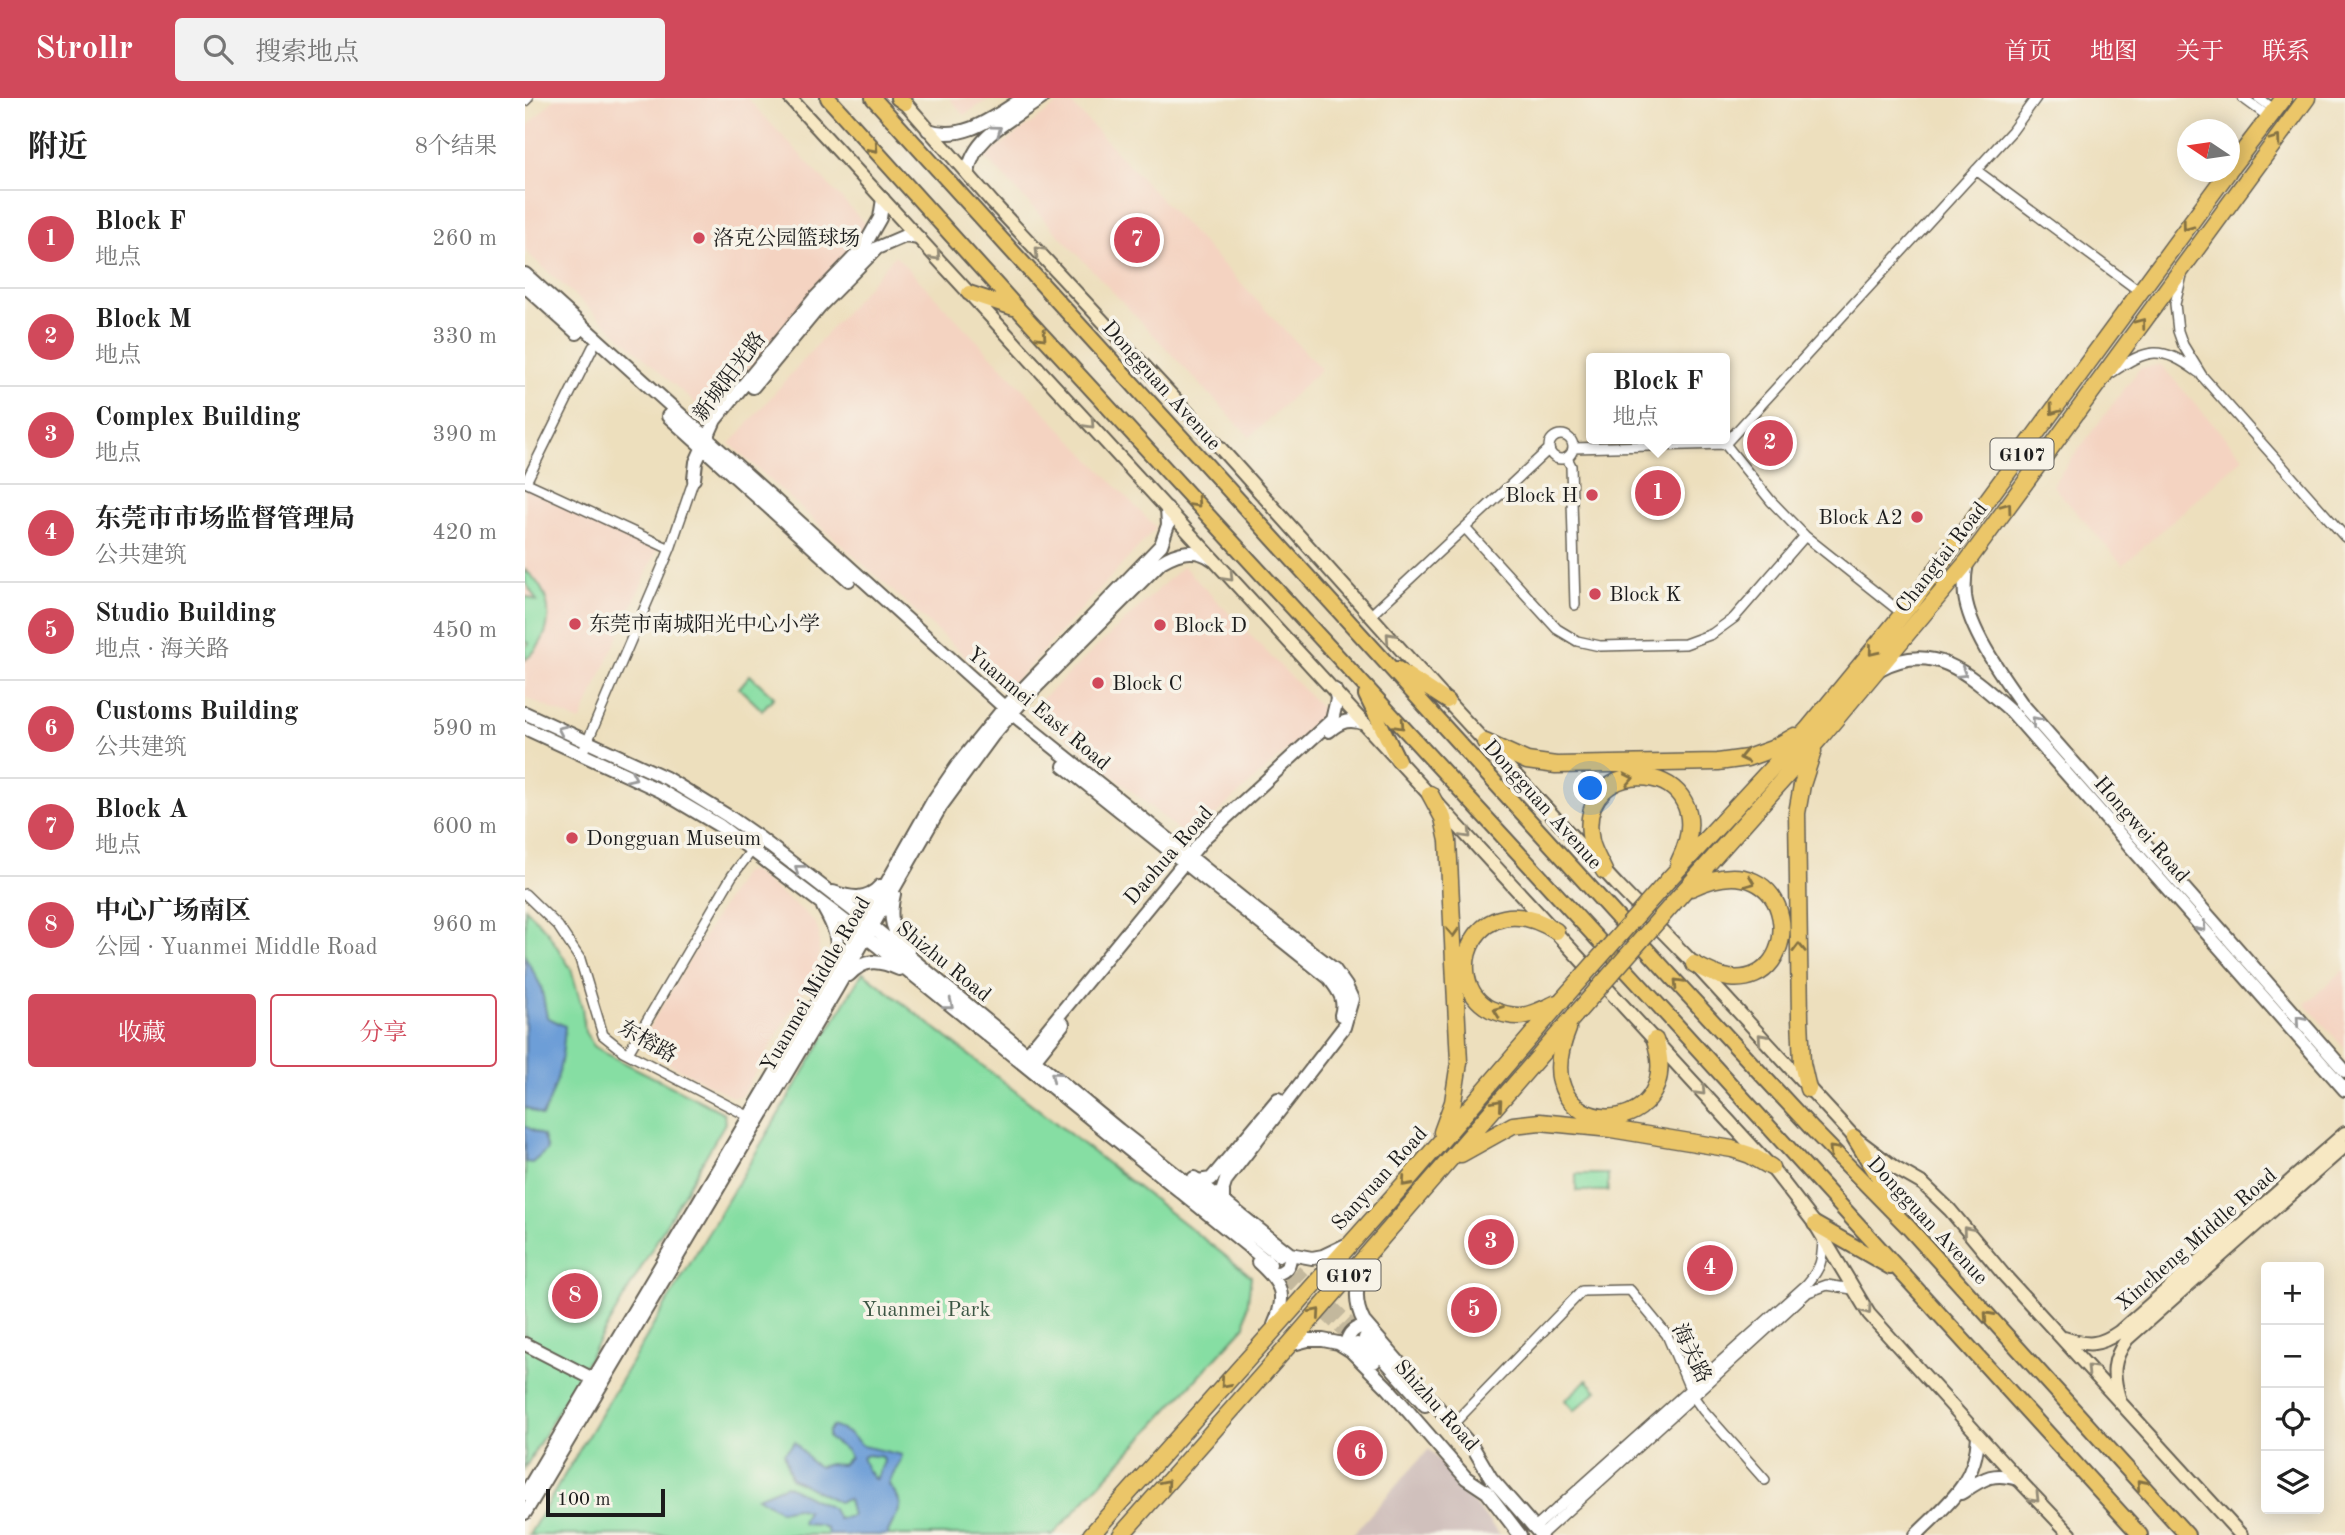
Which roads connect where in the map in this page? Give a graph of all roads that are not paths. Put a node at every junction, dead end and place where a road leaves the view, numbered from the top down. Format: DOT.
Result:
graph roads {
  1 [pos="790,98"];
  2 [pos="828,98"];
  3 [pos="873,98"];
  4 [pos="1024,98"];
  5 [pos="1042,98"];
  6 [pos="2036,98"];
  7 [pos="2243,98"];
  8 [pos="2259,98"];
  9 [pos="2307,98"];
  10 [pos="901,100"];
  11 [pos="2276,108"];
  12 [pos="929,130"];
  13 [pos="2240,156"];
  14 [pos="1976,170"];
  15 [pos="968,174"];
  16 [pos="2221,182"];
  17 [pos="883,199"];
  18 [pos="919,237"];
  19 [pos="2184,265"];
  20 [pos="525,274"];
  21 [pos="525,286"];
  22 [pos="2139,291"];
  23 [pos="969,293"];
  24 [pos="1018,309"];
  25 [pos="593,347"];
  26 [pos="2202,376"];
  27 [pos="2098,381"];
  28 [pos="1730,439"];
  29 [pos="1725,444"];
  30 [pos="707,446"];
  31 [pos="1573,448"];
  32 [pos="1548,450"];
  33 [pos="1567,458"];
  34 [pos="694,479"];
  35 [pos="526,482"];
  36 [pos="1167,508"];
  37 [pos="1465,528"];
  38 [pos="1805,536"];
  39 [pos="2345,537"];
  40 [pos="670,549"];
  41 [pos="1212,559"];
  42 [pos="1967,562"];
  43 [pos="1575,605"];
  44 [pos="1903,614"];
  45 [pos="1370,616"];
  46 [pos="1382,659"];
  47 [pos="1876,671"];
  48 [pos="1360,681"];
  49 [pos="1335,690"];
  50 [pos="1447,701"];
  51 [pos="525,713"];
  52 [pos="1006,714"];
  53 [pos="1365,724"];
  54 [pos="525,728"];
  55 [pos="1812,735"];
  56 [pos="1485,742"];
  57 [pos="584,748"];
  58 [pos="1398,760"];
  59 [pos="1430,794"];
  60 [pos="752,850"];
  61 [pos="1188,861"];
  62 [pos="1605,871"];
  63 [pos="893,878"];
  64 [pos="1669,880"];
  65 [pos="1685,890"];
  66 [pos="525,894"];
  67 [pos="822,895"];
  68 [pos="865,929"];
  69 [pos="1556,931"];
  70 [pos="1694,964"];
  71 [pos="916,970"];
  72 [pos="832,985"];
  73 [pos="1562,1000"];
  74 [pos="1575,1015"];
  75 [pos="1655,1040"];
  76 [pos="628,1053"];
  77 [pos="1032,1056"];
  78 [pos="2345,1072"];
  79 [pos="1808,1089"];
  80 [pos="2345,1090"];
  81 [pos="748,1116"];
  82 [pos="1105,1124"];
  83 [pos="2345,1133"];
  84 [pos="1854,1137"];
  85 [pos="2345,1146"];
  86 [pos="1435,1148"];
  87 [pos="1447,1163"];
  88 [pos="1771,1167"];
  89 [pos="1198,1181"];
  90 [pos="1223,1200"];
  91 [pos="1909,1228"];
  92 [pos="1819,1231"];
  93 [pos="1349,1243"];
  94 [pos="1371,1250"];
  95 [pos="1277,1261"];
  96 [pos="1900,1273"];
  97 [pos="1852,1289"];
  98 [pos="1271,1332"];
  99 [pos="2061,1337"];
  100 [pos="1360,1340"];
  101 [pos="525,1344"];
  102 [pos="1289,1345"];
  103 [pos="598,1382"];
  104 [pos="1692,1392"];
  105 [pos="2120,1402"];
  106 [pos="1453,1424"];
  107 [pos="1978,1436"];
  108 [pos="1491,1478"];
  109 [pos="1765,1479"];
  110 [pos="2018,1479"];
  111 [pos="525,1494"];
  112 [pos="1955,1497"];
  113 [pos="525,1513"];
  114 [pos="1538,1531"];
  115 [pos="1091,1535"];
  116 [pos="1121,1535"];
  117 [pos="1520,1535"];
  118 [pos="1916,1535"];
  119 [pos="2071,1535"];
  120 [pos="2140,1535"];
  121 [pos="2187,1535"];
  122 [pos="2241,1535"];
  1 -- 17 [label="main road"];
  2 -- 24 [label="main road, one-way"];
  3 -- 46 [label="main road, Dongguan Avenue"];
  4 -- 12 [label="street"];
  15 -- 5 [label="street, one-way"];
  6 -- 14 [label="street"];
  7 -- 11 [label="street"];
  8 -- 11 [label="street"];
  19 -- 9 [label="highway, Changtai Road / G107, one-way"];
  10 -- 12 [label="main road"];
  11 -- 13 [label="highway, Changtai Road / G107"];
  12 -- 15 [label="main road"];
  14 -- 22 [label="street"];
  14 -- 28 [label="street"];
  45 -- 15 [label="main road, one-way"];
  16 -- 22 [label="highway, Changtai Road / G107, one-way"];
  17 -- 18 [label="main road"];
  17 -- 30 [label="street, 新城阳光路"];
  18 -- 23 [label="main road, one-way"];
  18 -- 30 [label="street, 新城阳光路"];
  19 -- 26 [label="street"];
  27 -- 19 [label="highway, Changtai Road / G107, one-way"];
  20 -- 30 [label="street, Yuanmei East Road"];
  21 -- 25 [label="street, Yuanmei East Road"];
  22 -- 44 [label="highway, Changtai Road / G107, one-way"];
  23 -- 24 [label="main road"];
  23 -- 36 [label="main road, one-way"];
  24 -- 48 [label="main road, one-way"];
  25 -- 30 [label="street, Yuanmei East Road"];
  25 -- 35 [label="street"];
  26 -- 27 [label="street"];
  26 -- 39 [label="street"];
  42 -- 27 [label="highway, Changtai Road / G107, one-way"];
  29 -- 31 [label="street"];
  29 -- 38 [label="street"];
  30 -- 34 [label="street, 新城阳光路"];
  30 -- 52 [label="street, Yuanmei East Road"];
  31 -- 32 [label="street"];
  31 -- 33 [label="street"];
  32 -- 33 [label="street"];
  32 -- 37 [label="street"];
  33 -- 43 [label="street"];
  34 -- 40 [label="street"];
  35 -- 40 [label="street"];
  36 -- 41 [label="main road"];
  36 -- 52 [label="street, Yuanmei Middle Road"];
  37 -- 38 [label="street"];
  37 -- 45 [label="street"];
  38 -- 44 [label="street"];
  40 -- 57 [label="street"];
  41 -- 49 [label="main road, one-way"];
  41 -- 52 [label="street, Yuanmei Middle Road"];
  42 -- 47 [label="highway, Changtai Road / G107"];
  78 -- 42 [label="street, Hongwei Road, one-way"];
  44 -- 55 [label="highway, Changtai Road / G107, one-way"];
  50 -- 45 [label="main road, one-way"];
  46 -- 50 [label="main road"];
  91 -- 46 [label="main road, Dongguan Avenue, one-way"];
  47 -- 55 [label="highway, Changtai Road / G107"];
  47 -- 80 [label="street, Hongwei Road, one-way"];
  48 -- 58 [label="main road"];
  48 -- 96 [label="main road, one-way"];
  49 -- 53 [label="main road"];
  49 -- 61 [label="street, Daohua Road"];
  50 -- 56 [label="main road"];
  57 -- 51 [label="street, Shizhu Road, one-way"];
  52 -- 61 [label="street, Yuanmei East Road"];
  52 -- 63 [label="street, Yuanmei Middle Road"];
  53 -- 58 [label="main road"];
  53 -- 61 [label="street, Daohua Road"];
  54 -- 57 [label="street, Shizhu Road"];
  55 -- 56 [label="highway, one-way"];
  55 -- 64 [label="highway, Changtai Road / G107"];
  55 -- 65 [label="highway, Changtai Road / G107"];
  79 -- 55 [label="highway, one-way"];
  56 -- 62 [label="main road"];
  57 -- 60 [label="street, Shizhu Road, one-way"];
  67 -- 57 [label="street, Shizhu Road, one-way"];
  58 -- 59 [label="main road"];
  59 -- 69 [label="main road, one-way"];
  59 -- 86 [label="highway, one-way"];
  60 -- 67 [label="street, Shizhu Road"];
  60 -- 76 [label="street"];
  61 -- 77 [label="street, Daohua Road"];
  61 -- 89 [label="street, Yuanmei East Road"];
  61 -- 90 [label="street, Yuanmei East Road"];
  62 -- 64 [label="highway, one-way"];
  62 -- 70 [label="main road"];
  63 -- 67 [label="street"];
  63 -- 68 [label="street, Yuanmei Middle Road"];
  63 -- 71 [label="street"];
  64 -- 73 [label="highway, Sanyuan Road / G107, bridge"];
  65 -- 70 [label="highway, one-way"];
  65 -- 74 [label="highway, Sanyuan Road / G107, bridge"];
  66 -- 76 [label="street, 东榕路"];
  67 -- 68 [label="street, Shizhu Road"];
  67 -- 72 [label="street"];
  68 -- 71 [label="street, Shizhu Road"];
  68 -- 72 [label="street, Yuanmei Middle Road"];
  73 -- 69 [label="highway, one-way"];
  69 -- 75 [label="main road"];
  79 -- 70 [label="main road, one-way"];
  71 -- 72 [label="street"];
  71 -- 77 [label="street, Shizhu Road"];
  71 -- 82 [label="street, Shizhu Road, one-way"];
  72 -- 81 [label="street, Yuanmei Middle Road"];
  72 -- 103 [label="street, Yuanmei Middle Road"];
  73 -- 86 [label="highway, Sanyuan Road / G107"];
  74 -- 75 [label="highway"];
  87 -- 74 [label="highway, Sanyuan Road / G107, one-way"];
  75 -- 88 [label="main road, one-way"];
  76 -- 81 [label="street, 东榕路"];
  82 -- 77 [label="street, Shizhu Road, one-way"];
  79 -- 84 [label="main road"];
  81 -- 103 [label="street, Yuanmei Middle Road"];
  82 -- 89 [label="street"];
  82 -- 95 [label="street, Shizhu Road"];
  83 -- 99 [label="main road, Xincheng Middle Road"];
  84 -- 91 [label="main road"];
  99 -- 84 [label="main road, one-way"];
  85 -- 105 [label="main road, Xincheng Middle Road"];
  86 -- 93 [label="highway, Sanyuan Road / G107, one-way"];
  87 -- 88 [label="highway"];
  87 -- 94 [label="highway, Sanyuan Road / G107"];
  88 -- 92 [label="main road"];
  89 -- 90 [label="street"];
  90 -- 95 [label="street"];
  121 -- 91 [label="main road, Dongguan Avenue, one-way"];
  92 -- 96 [label="main road"];
  92 -- 97 [label="main road"];
  92 -- 104 [label="street"];
  93 -- 95 [label="street"];
  93 -- 98 [label="highway, Sanyuan Road / G107"];
  94 -- 100 [label="street"];
  102 -- 94 [label="highway, Sanyuan Road / G107, one-way"];
  95 -- 98 [label="street"];
  96 -- 120 [label="main road"];
  97 -- 104 [label="street"];
  97 -- 107 [label="main road, one-way"];
  98 -- 115 [label="highway, Sanyuan Road / G107, one-way"];
  105 -- 99 [label="main road, one-way"];
  100 -- 102 [label="street"];
  100 -- 106 [label="street"];
  100 -- 108 [label="street, Shizhu Road"];
  100 -- 117 [label="street"];
  101 -- 103 [label="street"];
  116 -- 102 [label="highway, Sanyuan Road / G107, one-way"];
  103 -- 111 [label="street, Yuanmei Middle Road"];
  103 -- 113 [label="street, Yuanmei Middle Road"];
  104 -- 106 [label="street, 海关路"];
  104 -- 109 [label="street, 海关路"];
  104 -- 114 [label="street"];
  105 -- 122 [label="main road"];
  106 -- 108 [label="street"];
  107 -- 110 [label="main road"];
  107 -- 112 [label="street"];
  108 -- 114 [label="street"];
  110 -- 112 [label="street"];
  110 -- 119 [label="main road, one-way"];
  112 -- 118 [label="street"];
}
